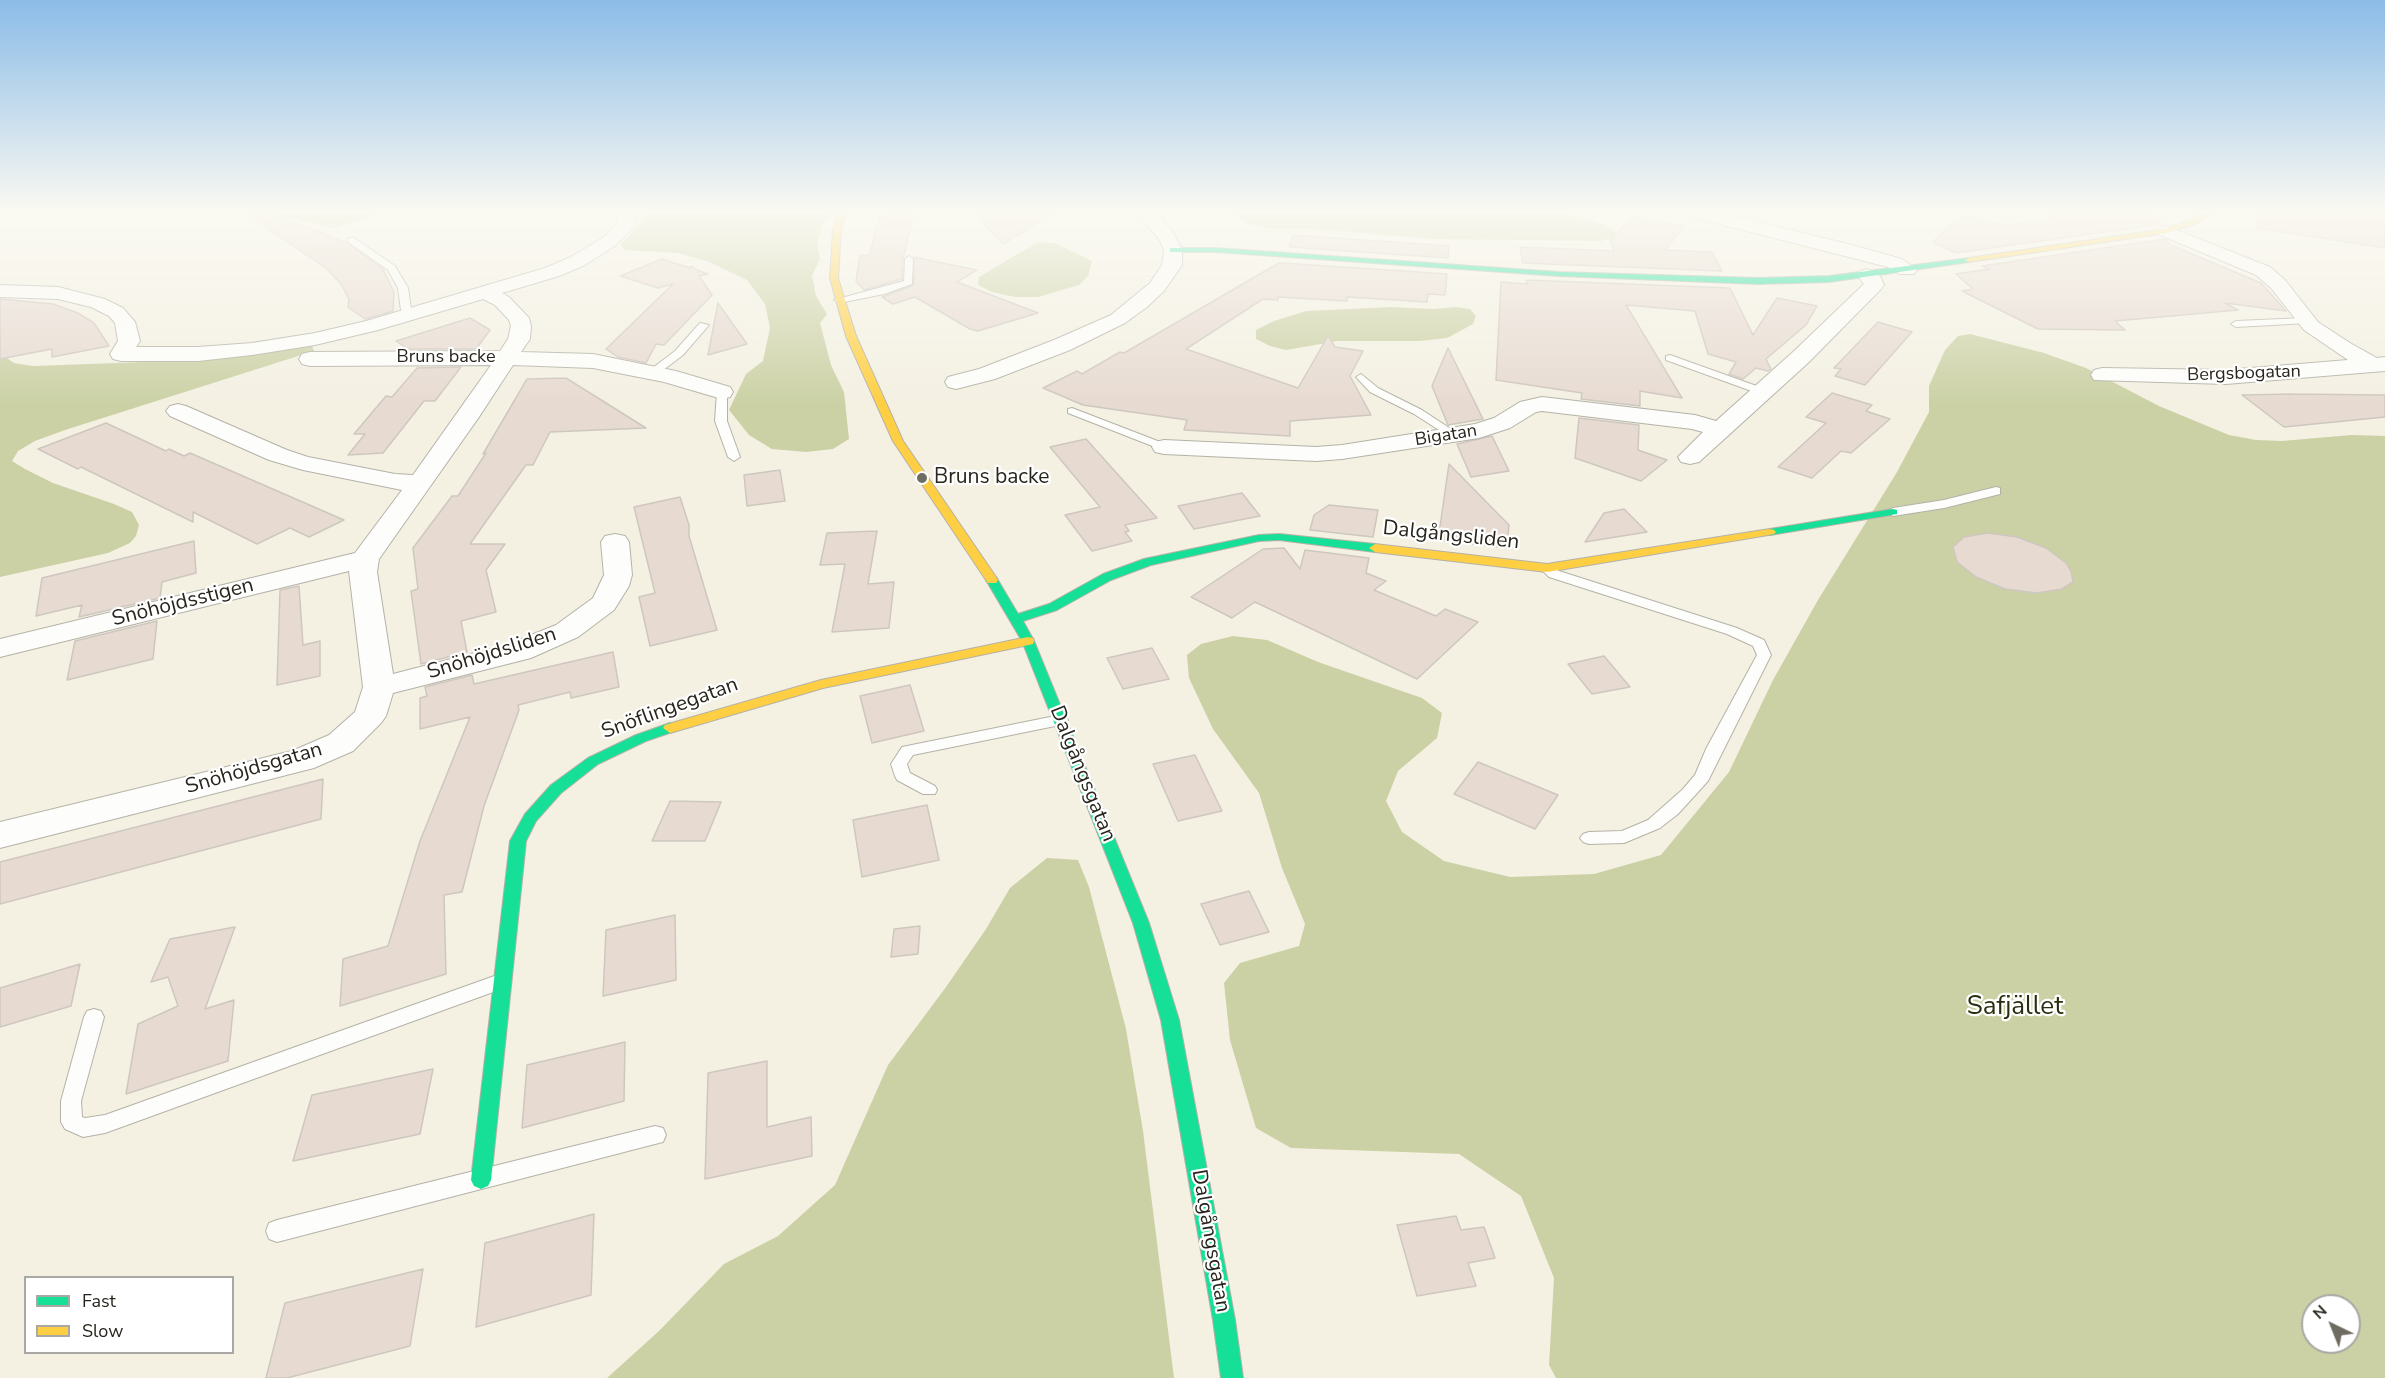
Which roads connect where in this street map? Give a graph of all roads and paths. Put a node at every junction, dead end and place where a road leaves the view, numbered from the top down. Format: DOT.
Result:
graph roads {
  1 [pos="397,276"];
  2 [pos="539,276"];
  3 [pos="834,276"];
  4 [pos="909,276"];
  5 [pos="1166,276"];
  6 [pos="1625,276"];
  7 [pos="1854,276"];
  8 [pos="1868,276"];
  9 [pos="2269,276"];
  10 [pos="0,291"];
  11 [pos="487,293"];
  12 [pos="839,300"];
  13 [pos="412,315"];
  14 [pos="2305,321"];
  15 [pos="2236,324"];
  16 [pos="704,325"];
  17 [pos="507,358"];
  18 [pos="1670,358"];
  19 [pos="310,359"];
  20 [pos="2379,364"];
  21 [pos="654,372"];
  22 [pos="2102,375"];
  23 [pos="1361,377"];
  24 [pos="956,382"];
  25 [pos="1761,392"];
  26 [pos="722,393"];
  27 [pos="178,411"];
  28 [pos="1072,411"];
  29 [pos="1721,430"];
  30 [pos="1454,435"];
  31 [pos="1164,447"];
  32 [pos="734,457"];
  33 [pos="1690,457"];
  34 [pos="420,483"];
  35 [pos="1996,490"];
  36 [pos="1893,512"];
  37 [pos="615,542"];
  38 [pos="365,559"];
  39 [pos="1547,568"];
  40 [pos="1016,619"];
  41 [pos="1028,641"];
  42 [pos="0,648"];
  43 [pos="379,687"];
  44 [pos="1060,720"];
  45 [pos="929,790"];
  46 [pos="0,835"];
  47 [pos="1589,838"];
  48 [pos="502,981"];
  49 [pos="94,1017"];
  50 [pos="655,1135"];
  51 [pos="481,1179"];
  52 [pos="277,1231"];
  53 [pos="1232,1378"];
  1 -- 13 [label="lane"];
  2 -- 11 [label="street"];
  3 -- 12 [label="street, Dalgångsgatan"];
  4 -- 12 [label="lane"];
  5 -- 24 [label="street"];
  6 -- 7 [label="street"];
  8 -- 25 [label="street"];
  9 -- 14 [label="street"];
  10 -- 13 [label="street"];
  11 -- 13 [label="street"];
  11 -- 17 [label="street"];
  12 -- 40 [label="street, Dalgångsgatan"];
  14 -- 15 [label="lane"];
  14 -- 20 [label="street"];
  16 -- 21 [label="lane"];
  17 -- 19 [label="street, Bruns backe"];
  17 -- 21 [label="street, Bruns backe"];
  17 -- 34 [label="street"];
  18 -- 25 [label="lane"];
  20 -- 22 [label="street, Bergsbogatan"];
  21 -- 26 [label="street, Bruns backe"];
  23 -- 30 [label="lane"];
  25 -- 29 [label="street"];
  26 -- 32 [label="lane"];
  27 -- 34 [label="street"];
  28 -- 31 [label="lane"];
  29 -- 30 [label="street, Bigatan"];
  29 -- 33 [label="street"];
  30 -- 31 [label="street, Bigatan"];
  34 -- 38 [label="street"];
  35 -- 36 [label="lane"];
  36 -- 39 [label="street, Dalgångsliden"];
  37 -- 43 [label="street, Snöhöjdsliden"];
  38 -- 42 [label="street, Snöhöjdsstigen"];
  38 -- 43 [label="street, Snöhöjdsgatan"];
  39 -- 40 [label="street, Dalgångsliden"];
  39 -- 47 [label="lane"];
  40 -- 41 [label="street, Dalgångsgatan"];
  41 -- 44 [label="street, Dalgångsgatan"];
  41 -- 48 [label="street, Snöflingegatan"];
  43 -- 46 [label="street, Snöhöjdsgatan"];
  44 -- 45 [label="lane"];
  44 -- 53 [label="street, Dalgångsgatan"];
  48 -- 49 [label="lane"];
  48 -- 51 [label="street, Snöflingegatan"];
  50 -- 51 [label="lane"];
  51 -- 52 [label="lane"];
}
